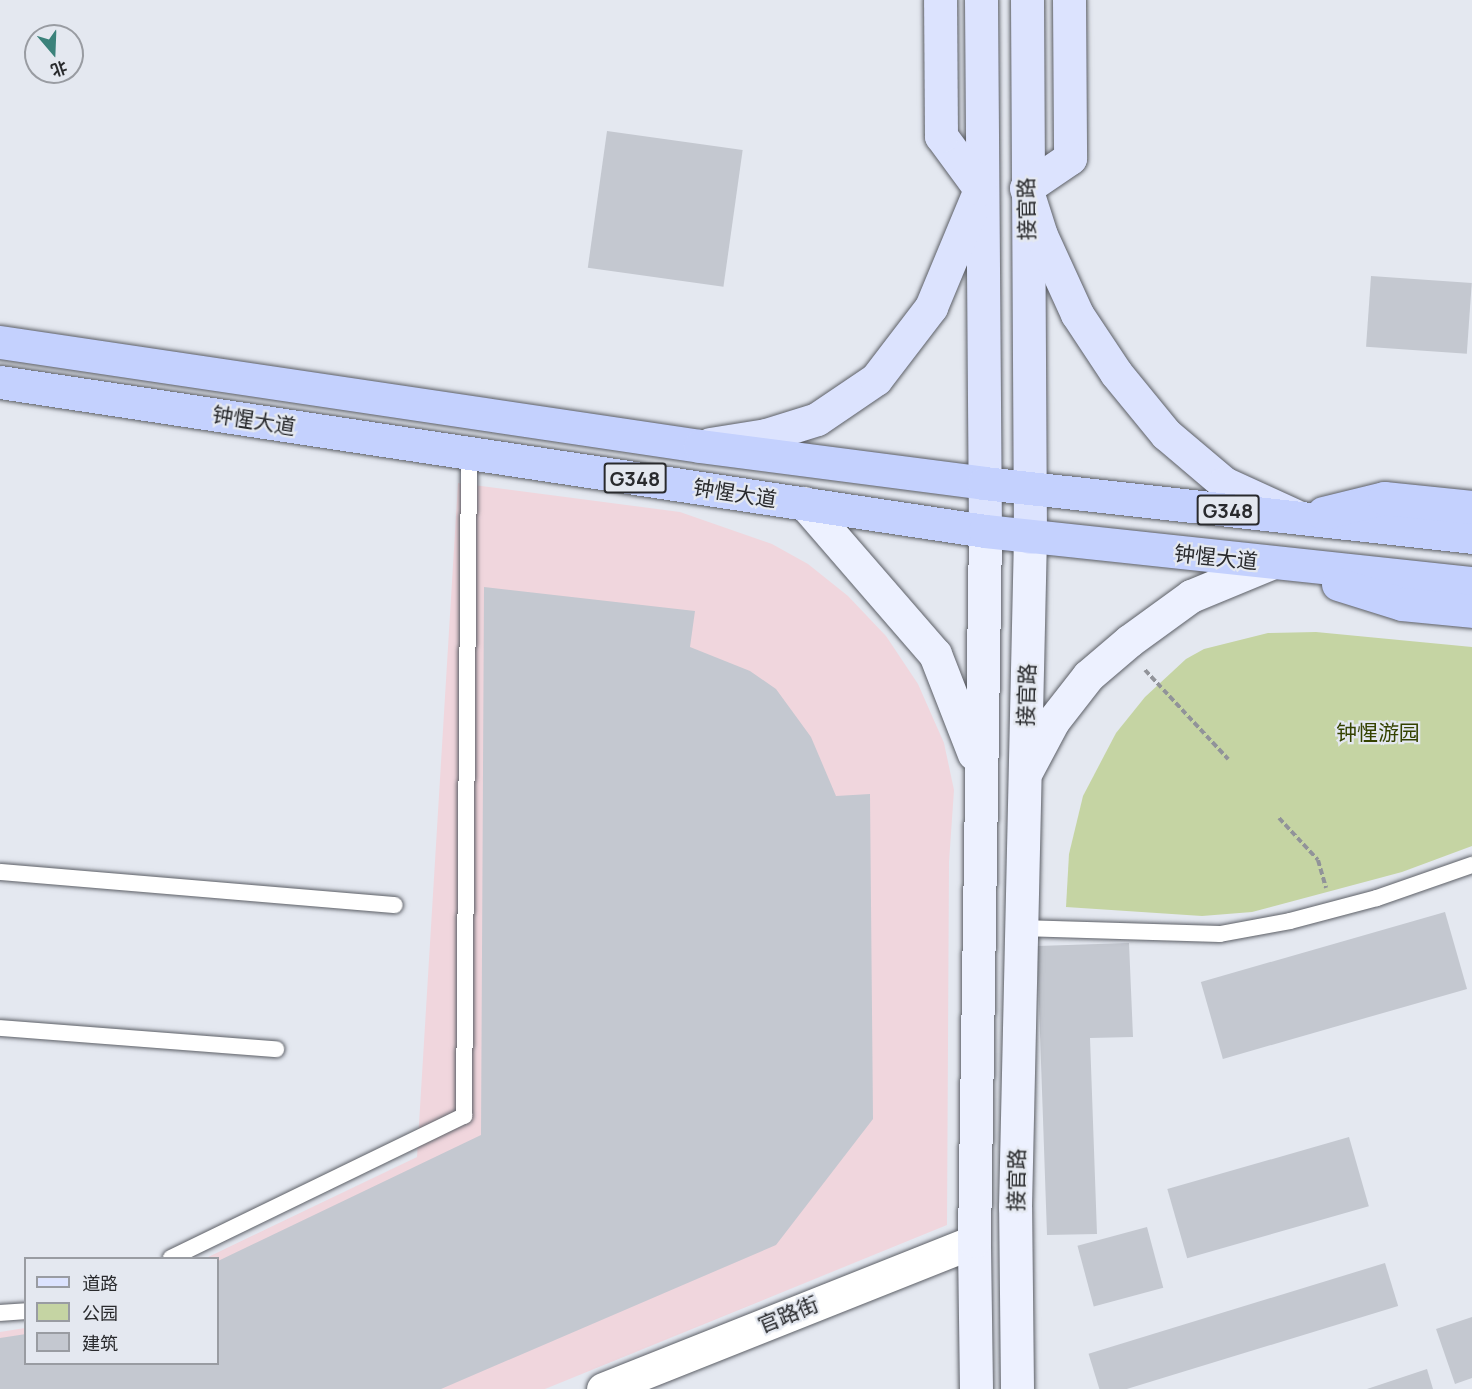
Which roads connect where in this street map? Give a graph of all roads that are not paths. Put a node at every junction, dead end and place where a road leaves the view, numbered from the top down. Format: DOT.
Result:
graph roads {
  1 [pos="940,0"];
  2 [pos="981,0"];
  3 [pos="1026,0"];
  4 [pos="1069,0"];
  5 [pos="1026,188"];
  6 [pos="980,189"];
  7 [pos="0,318"];
  8 [pos="0,342"];
  9 [pos="0,382"];
  10 [pos="0,404"];
  11 [pos="472,412"];
  12 [pos="700,446"];
  13 [pos="469,453"];
  14 [pos="984,483"];
  15 [pos="1030,489"];
  16 [pos="804,503"];
  17 [pos="1472,507"];
  18 [pos="1301,518"];
  19 [pos="985,531"];
  20 [pos="1030,537"];
  21 [pos="1472,537"];
  22 [pos="1271,563"];
  23 [pos="1472,584"];
  24 [pos="1472,611"];
  25 [pos="981,776"];
  26 [pos="1023,777"];
  27 [pos="1472,865"];
  28 [pos="0,872"];
  29 [pos="395,905"];
  30 [pos="1020,928"];
  31 [pos="0,1028"];
  32 [pos="276,1050"];
  33 [pos="974,1242"];
  34 [pos="173,1257"];
  35 [pos="24,1311"];
  36 [pos="0,1313"];
  37 [pos="603,1389"];
  38 [pos="976,1389"];
  39 [pos="1017,1389"];
  1 -- 6 [label="main road"];
  2 -- 6 [label="main road, 接官路"];
  3 -- 5 [label="main road, 接官路"];
  4 -- 5 [label="main road"];
  5 -- 15 [label="main road, 接官路"];
  5 -- 18 [label="main road"];
  6 -- 12 [label="main road"];
  6 -- 14 [label="main road, 接官路"];
  7 -- 11 [label="highway"];
  8 -- 11 [label="highway, 钟惺大道 / G348"];
  9 -- 13 [label="highway, 钟惺大道 / G348"];
  10 -- 13 [label="highway"];
  11 -- 12 [label="highway, 钟惺大道 / G348"];
  12 -- 14 [label="highway, 钟惺大道 / G348"];
  13 -- 16 [label="highway, 钟惺大道 / G348"];
  13 -- 34 [label="lane"];
  14 -- 15 [label="highway, 钟惺大道 / G348"];
  14 -- 19 [label="main road, 接官路"];
  15 -- 18 [label="highway, 钟惺大道 / G348"];
  15 -- 20 [label="main road, 接官路"];
  16 -- 19 [label="highway, 钟惺大道 / G348"];
  16 -- 25 [label="main road"];
  17 -- 18 [label="highway"];
  18 -- 21 [label="highway, 钟惺大道 / G348"];
  19 -- 20 [label="highway, 钟惺大道 / G348"];
  19 -- 25 [label="main road, 接官路"];
  20 -- 22 [label="highway, 钟惺大道 / G348"];
  20 -- 26 [label="main road, 接官路"];
  22 -- 23 [label="highway, 钟惺大道 / G348"];
  22 -- 24 [label="highway"];
  22 -- 26 [label="main road"];
  25 -- 33 [label="main road, 接官路"];
  26 -- 30 [label="main road, 接官路"];
  27 -- 30 [label="lane"];
  28 -- 29 [label="lane"];
  30 -- 39 [label="main road, 接官路"];
  31 -- 32 [label="lane"];
  33 -- 37 [label="street, 官路街"];
  33 -- 38 [label="main road, 接官路"];
  35 -- 36 [label="lane"];
}
